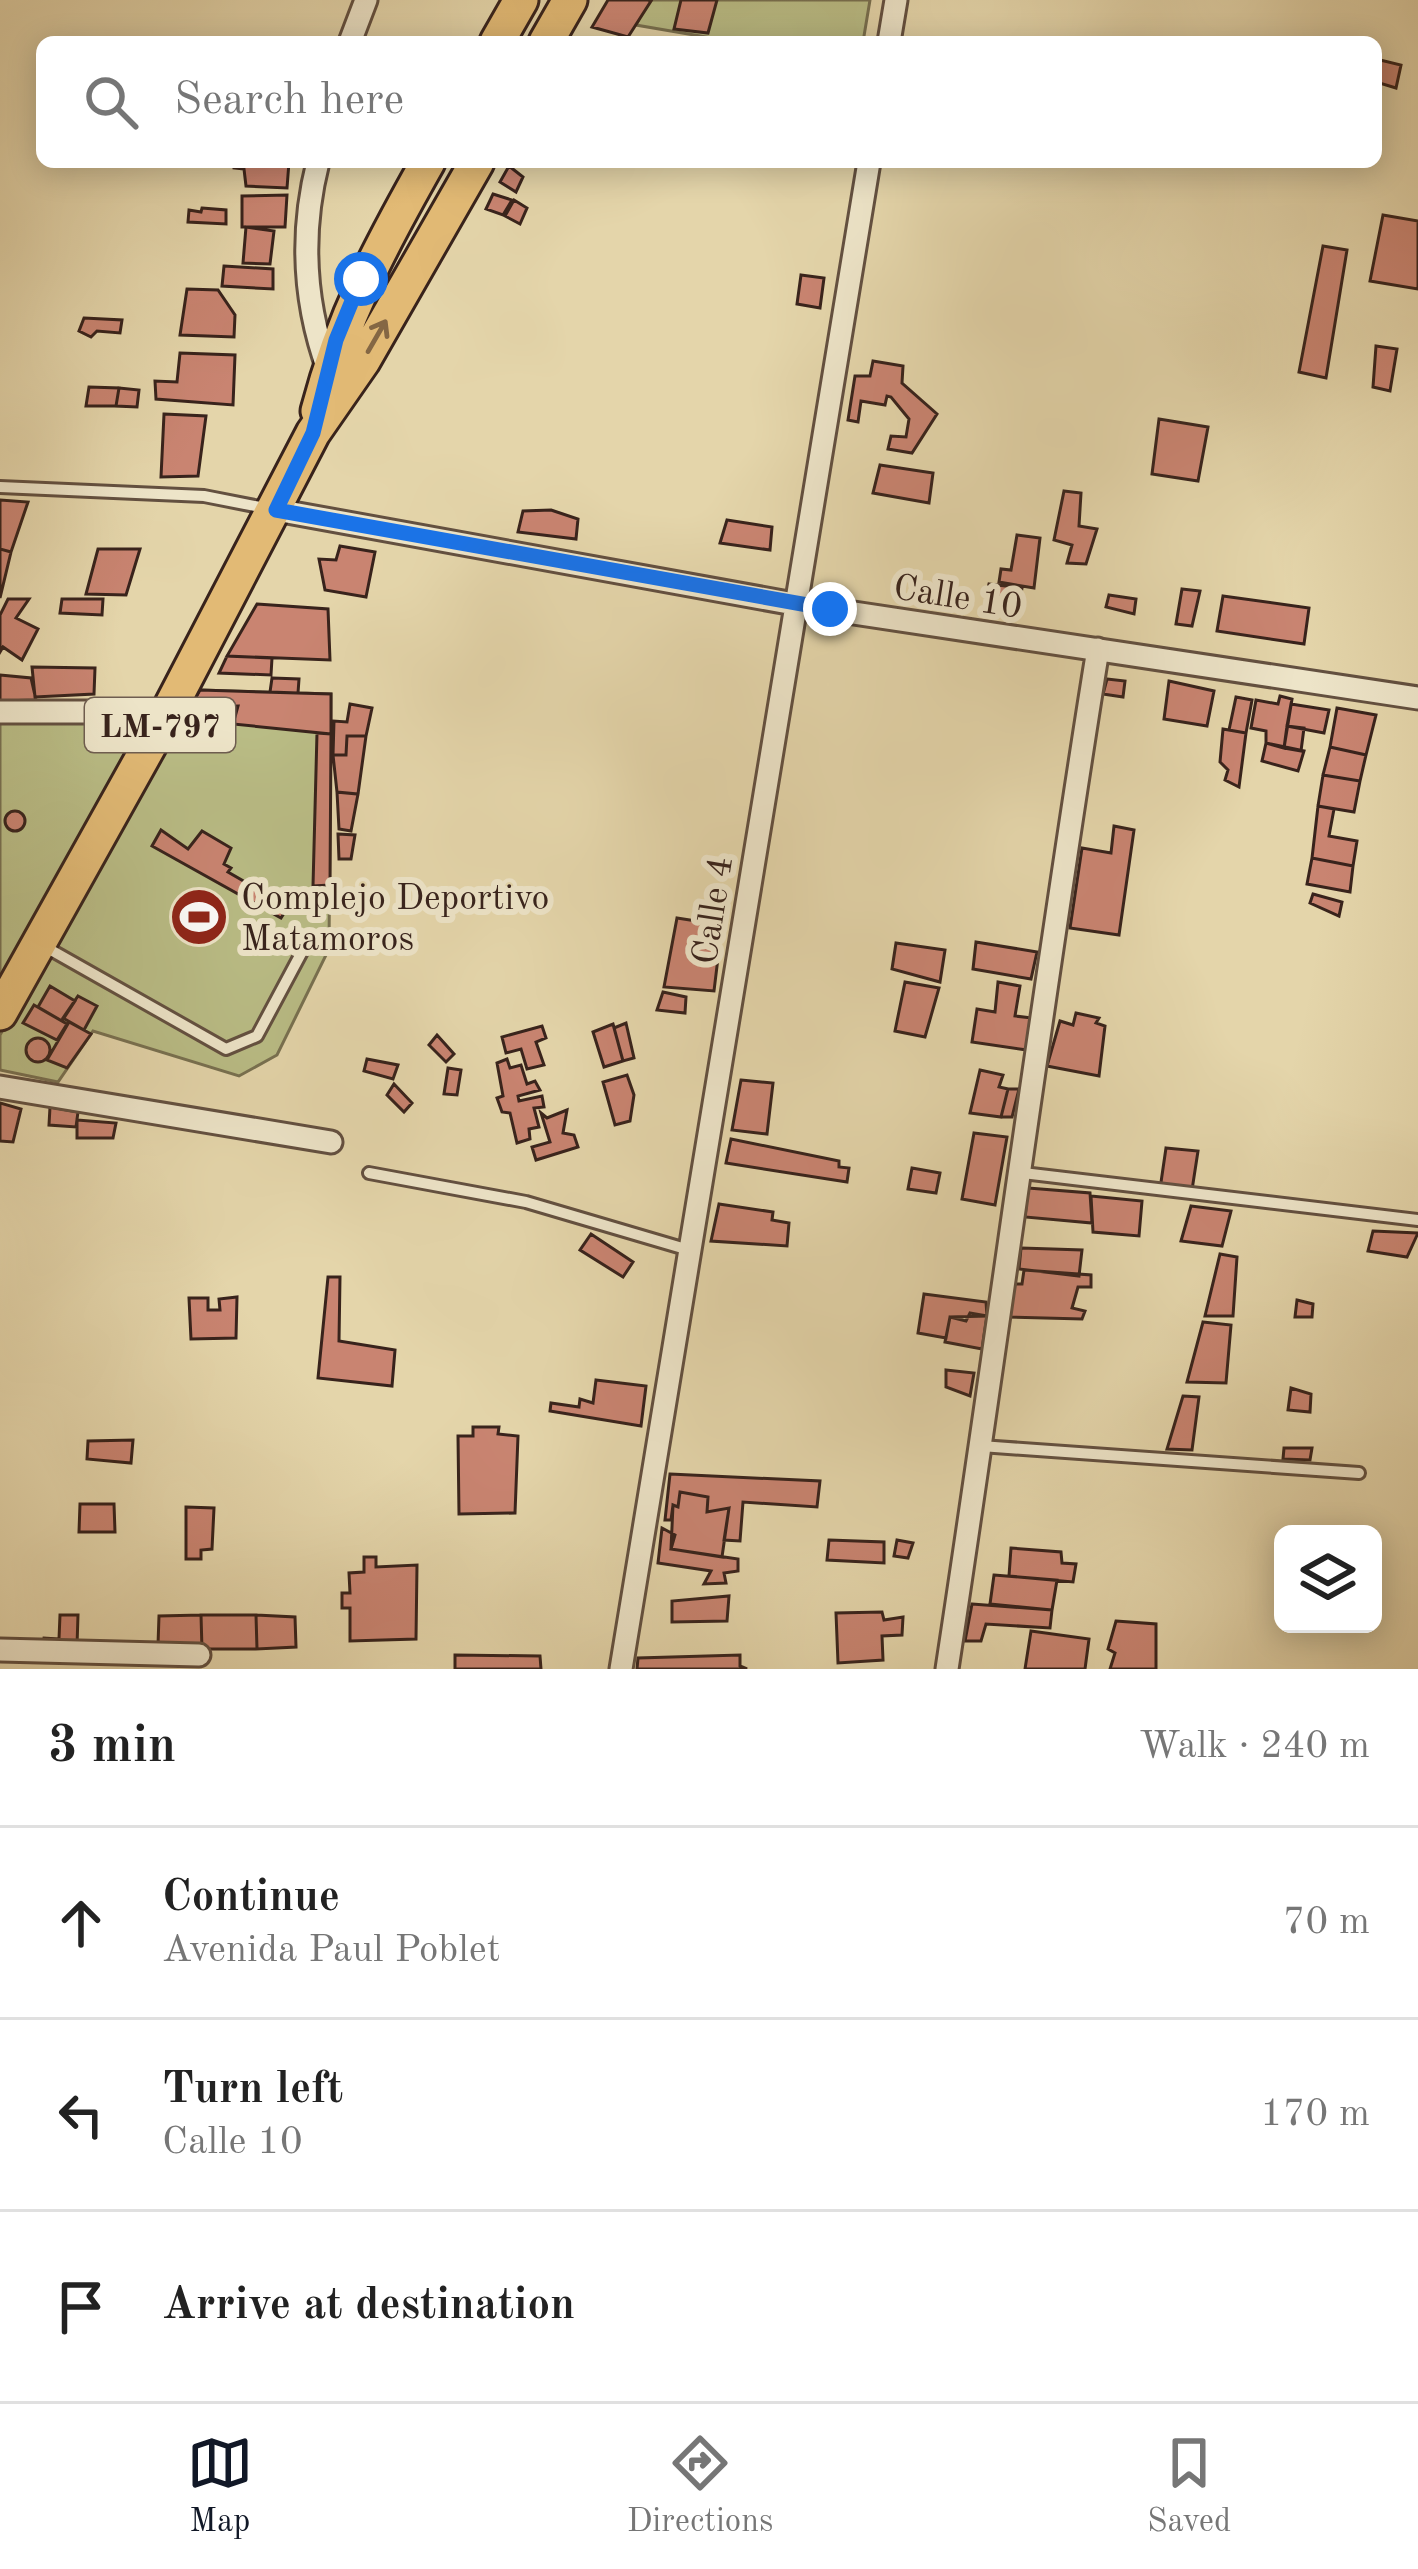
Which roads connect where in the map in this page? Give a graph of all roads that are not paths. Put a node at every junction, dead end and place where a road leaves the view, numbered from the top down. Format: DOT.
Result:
graph roads {
  1 [pos="366,0"];
  2 [pos="521,0"];
  3 [pos="570,0"];
  4 [pos="896,0"];
  5 [pos="352,36"];
  6 [pos="500,36"];
  7 [pos="549,36"];
  8 [pos="890,36"];
  9 [pos="317,168"];
  10 [pos="425,168"];
  11 [pos="474,168"];
  12 [pos="868,168"];
  13 [pos="328,371"];
  14 [pos="313,433"];
  15 [pos="0,488"];
  16 [pos="276,510"];
  17 [pos="794,604"];
  18 [pos="1098,649"];
  19 [pos="1418,698"];
  20 [pos="0,712"];
  21 [pos="168,712"];
  22 [pos="39,944"];
  23 [pos="304,948"];
  24 [pos="0,1012"];
  25 [pos="0,1087"];
  26 [pos="331,1142"];
  27 [pos="369,1173"];
  28 [pos="1023,1173"];
  29 [pos="1418,1220"];
  30 [pos="689,1250"];
  31 [pos="981,1447"];
  32 [pos="1359,1473"];
  33 [pos="0,1650"];
  34 [pos="199,1655"];
  35 [pos="621,1669"];
  36 [pos="947,1669"];
  1 -- 5 [label="street"];
  2 -- 6 [label="main road"];
  3 -- 7 [label="main road"];
  4 -- 8 [label="street"];
  9 -- 13 [label="street"];
  10 -- 13 [label="main road, LM-797"];
  14 -- 11 [label="main road, LM-797, one-way"];
  12 -- 17 [label="street, Calle 4"];
  13 -- 14 [label="main road, LM-797"];
  14 -- 16 [label="main road, LM-797"];
  15 -- 16 [label="lane"];
  16 -- 17 [label="street, Calle 10"];
  16 -- 21 [label="main road, LM-797"];
  17 -- 18 [label="street, Calle 10"];
  17 -- 30 [label="street, Calle 4"];
  18 -- 19 [label="street, Calle 10"];
  18 -- 28 [label="street"];
  20 -- 21 [label="street"];
  21 -- 22 [label="main road, LM-797"];
  22 -- 23 [label="lane"];
  22 -- 24 [label="main road, LM-797"];
  25 -- 26 [label="street"];
  27 -- 30 [label="lane"];
  28 -- 29 [label="lane"];
  28 -- 31 [label="street"];
  30 -- 35 [label="street, Calle 4"];
  31 -- 32 [label="lane"];
  31 -- 36 [label="street"];
  33 -- 34 [label="street"];
}
